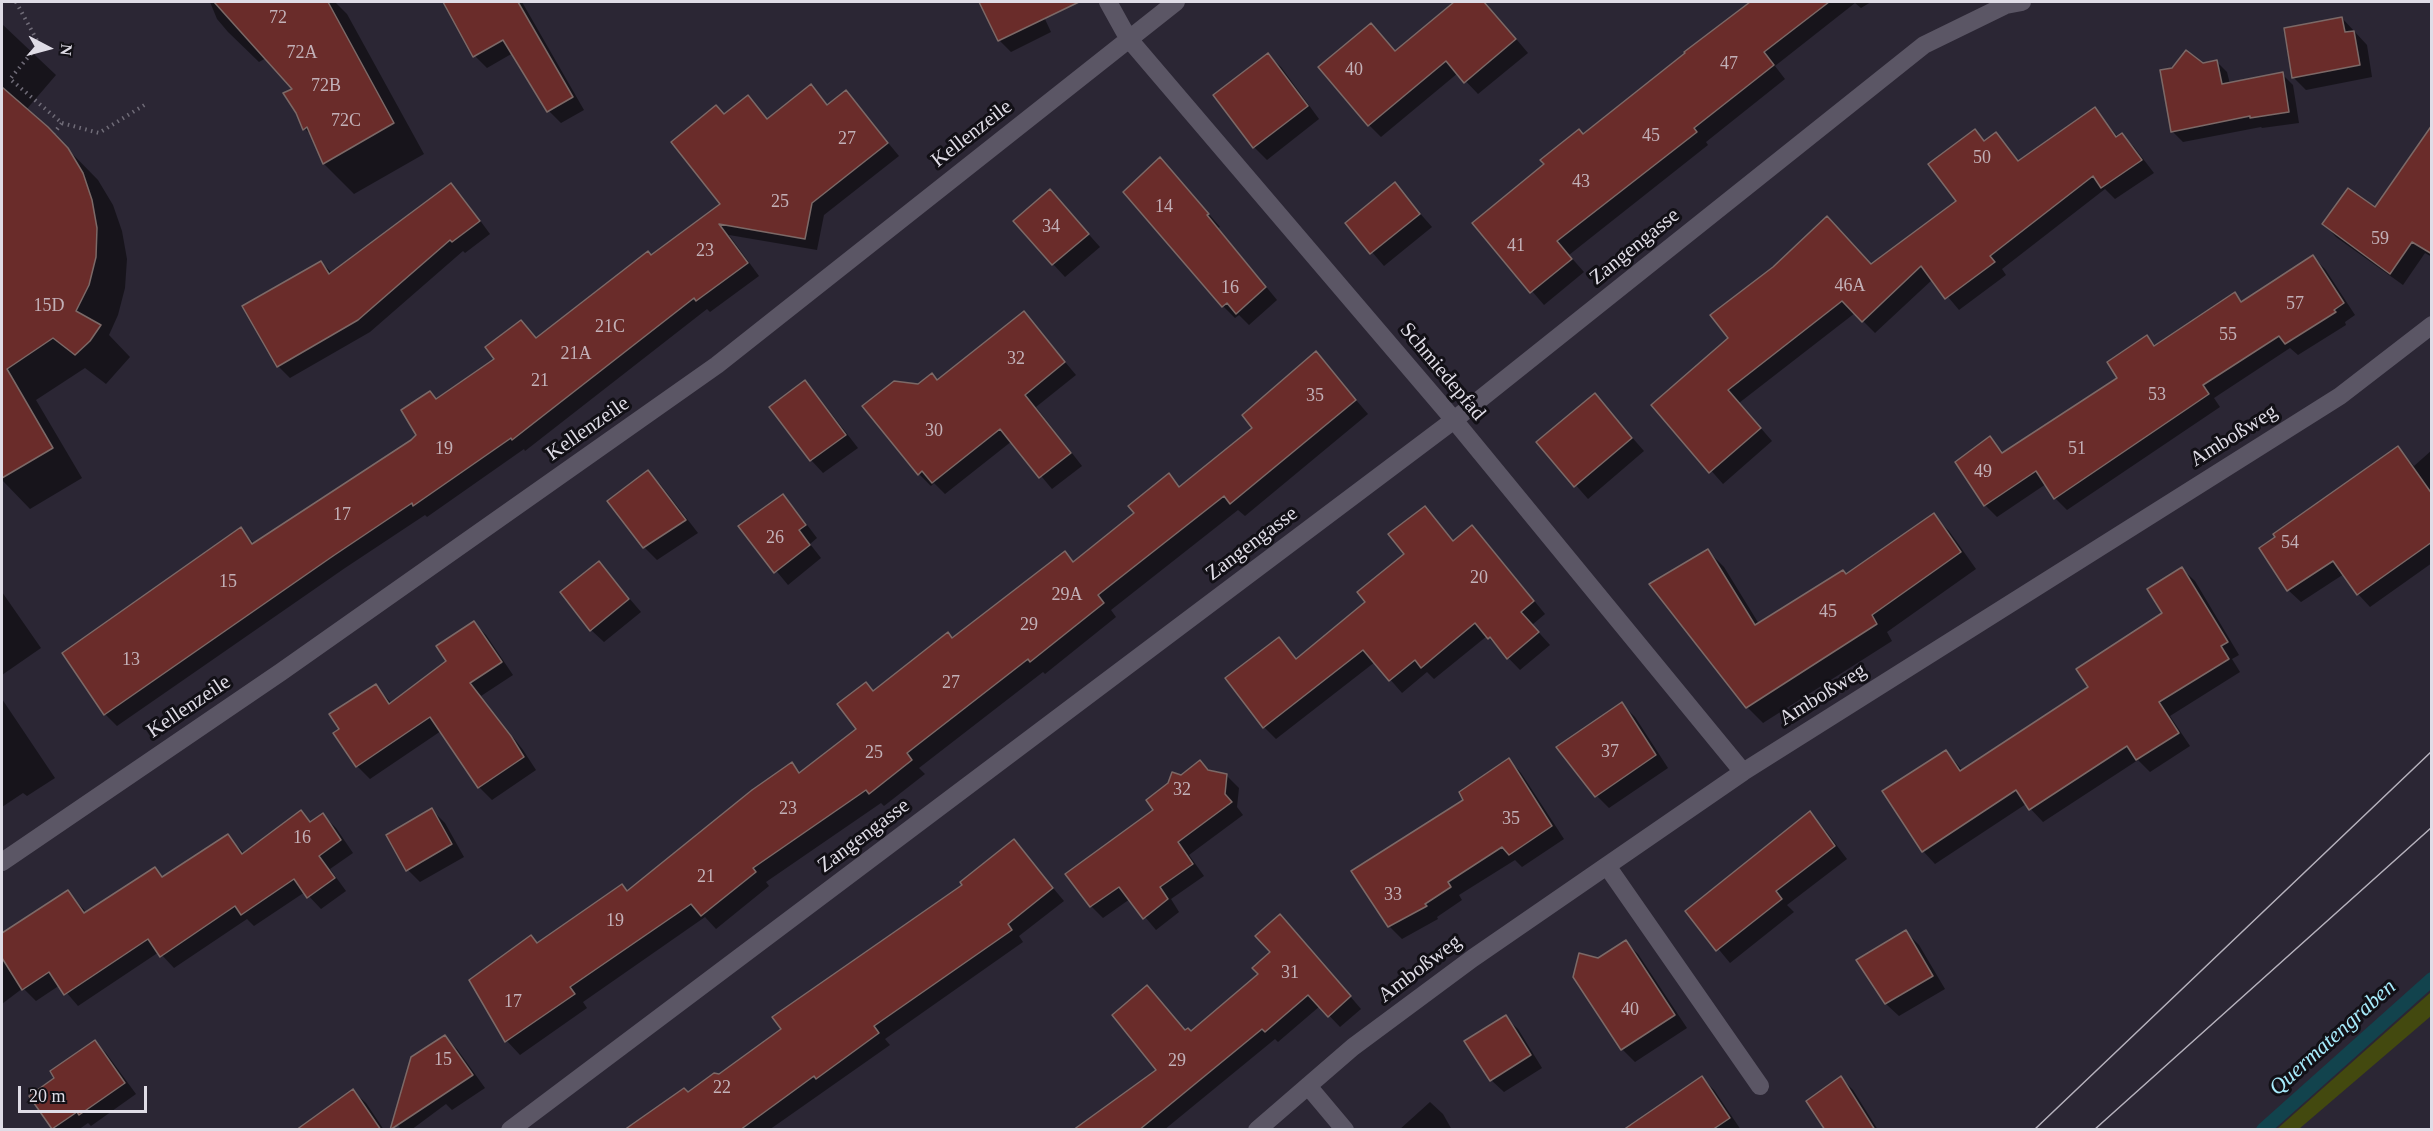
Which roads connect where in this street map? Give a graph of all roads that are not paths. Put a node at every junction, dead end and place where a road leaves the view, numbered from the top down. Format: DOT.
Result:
graph roads {
  1 [pos="1108,2"];
  2 [pos="1176,2"];
  3 [pos="2011,3"];
  4 [pos="1128,38"];
  5 [pos="2432,325"];
  6 [pos="1454,420"];
  7 [pos="1743,772"];
  8 [pos="2,862"];
  9 [pos="1607,866"];
  10 [pos="1308,1086"];
  11 [pos="1760,1086"];
  12 [pos="510,1130"];
  13 [pos="1257,1130"];
  14 [pos="1346,1130"];
  1 -- 4 [label="street, Schmiedepfad"];
  2 -- 4 [label="street, Kellenzeile"];
  3 -- 6 [label="street, Zangengasse"];
  4 -- 6 [label="street, Schmiedepfad"];
  4 -- 8 [label="street, Kellenzeile"];
  5 -- 7 [label="street, Amboßweg"];
  6 -- 7 [label="street, Schmiedepfad"];
  6 -- 12 [label="street, Zangengasse"];
  7 -- 9 [label="street, Amboßweg"];
  9 -- 10 [label="street, Amboßweg"];
  9 -- 11 [label="street"];
  10 -- 13 [label="street, Amboßweg"];
  10 -- 14 [label="street"];
}
